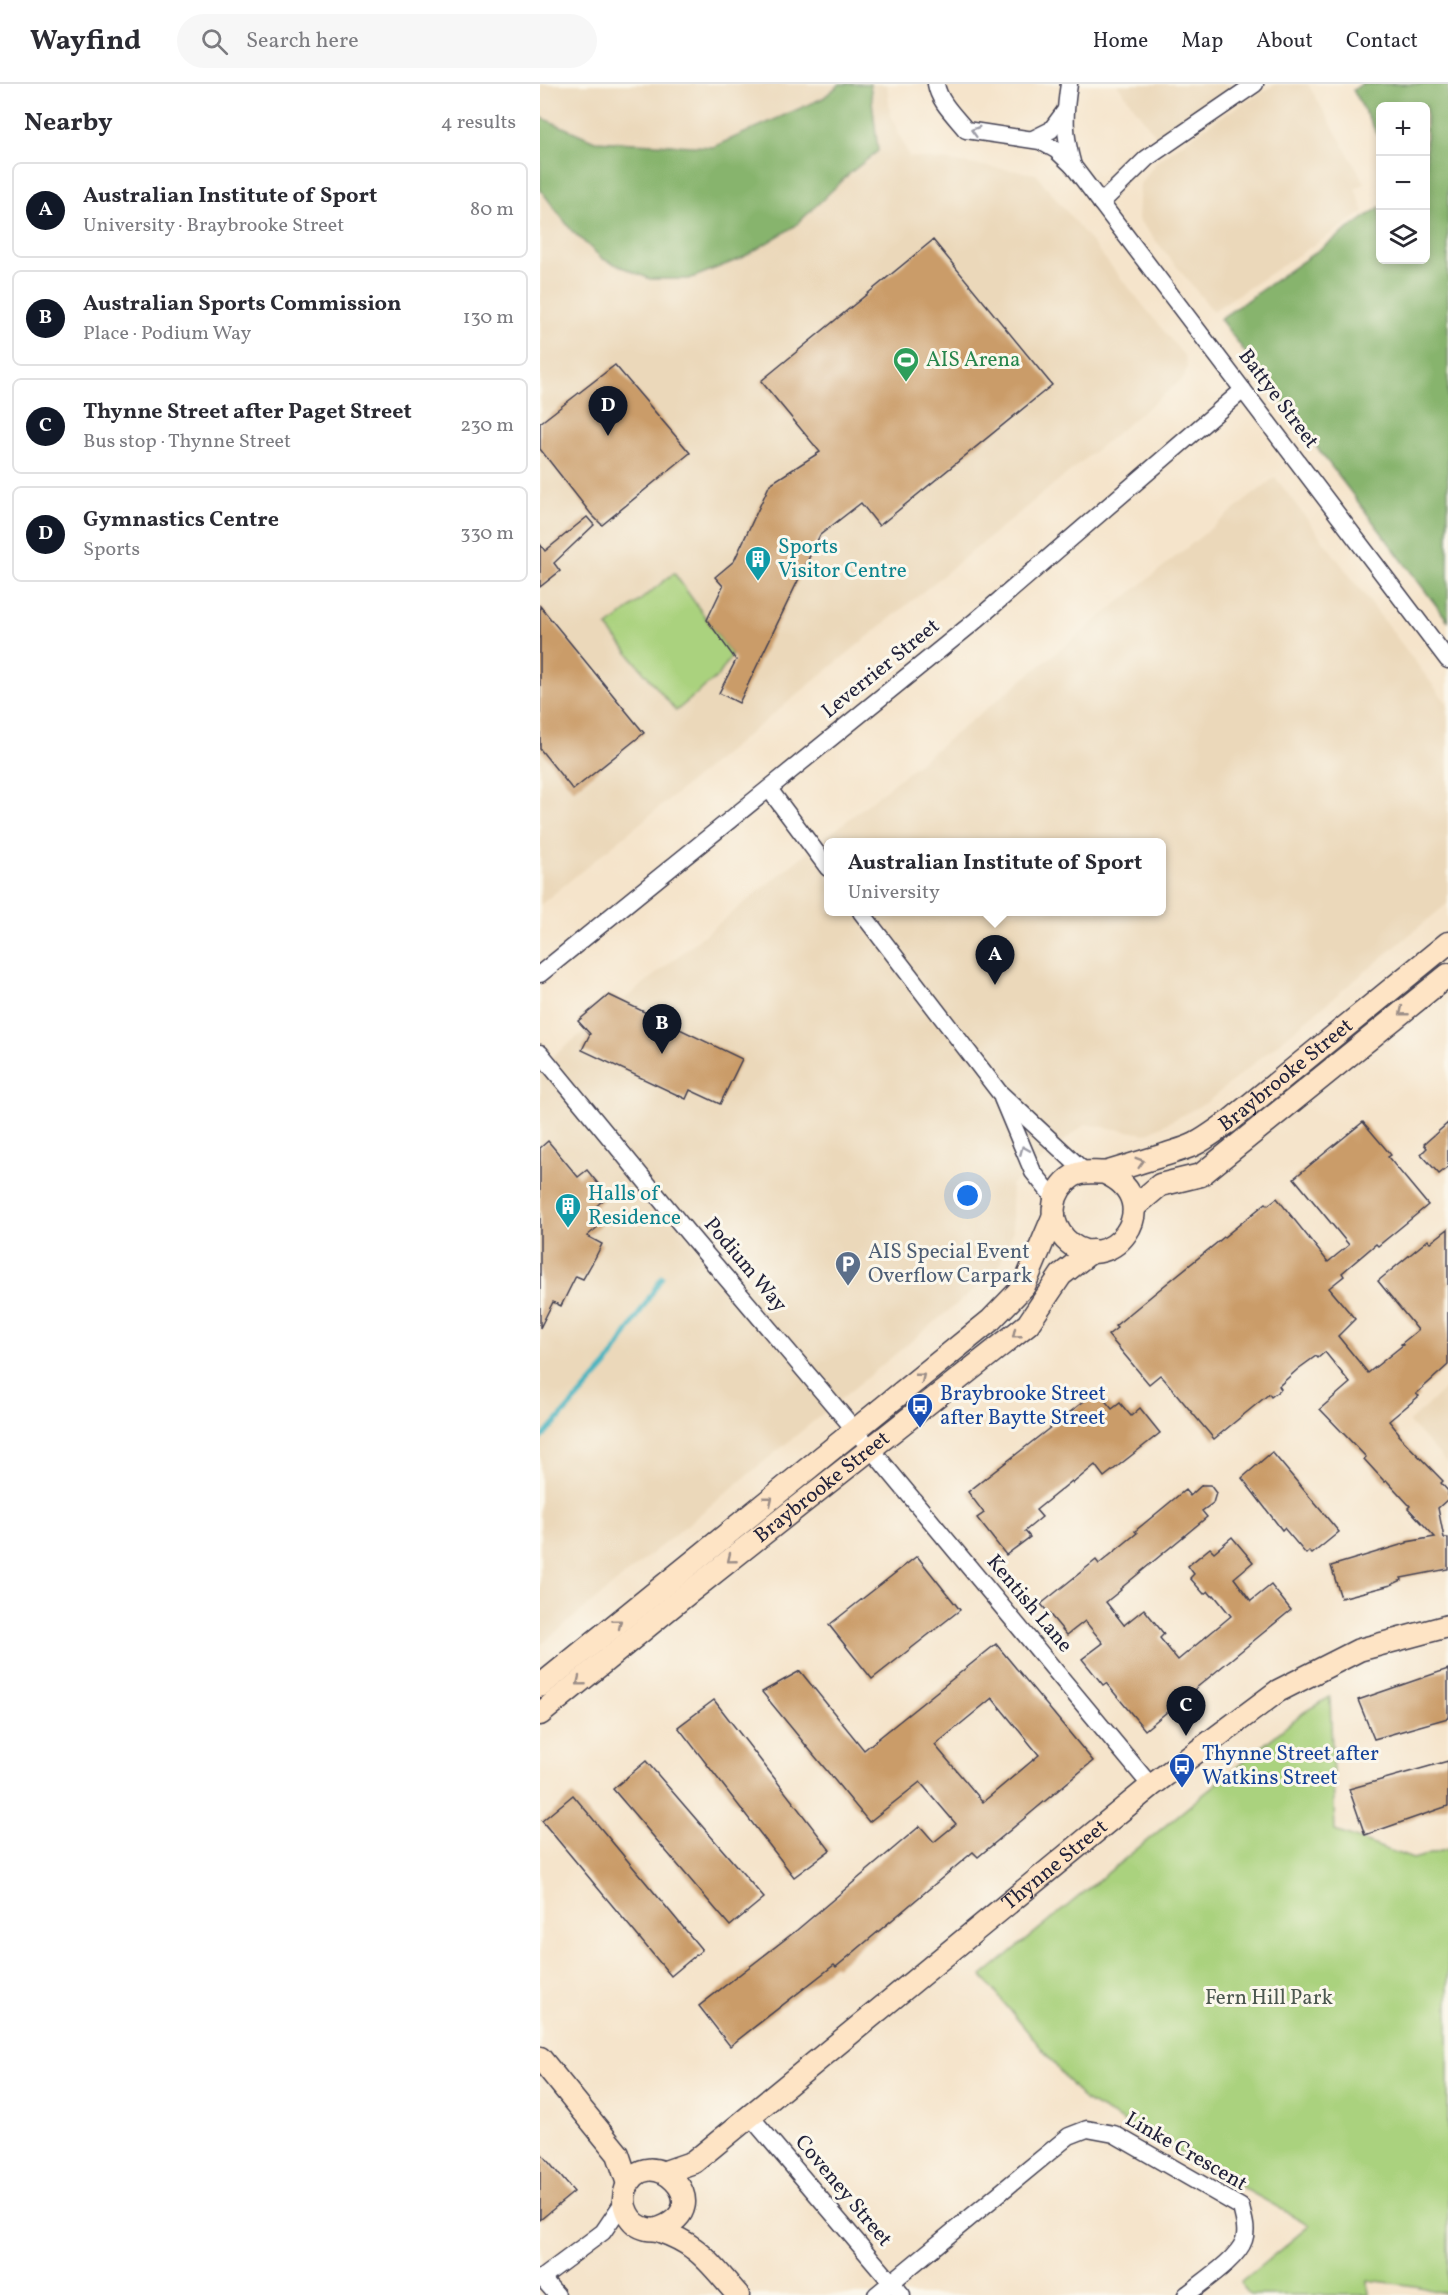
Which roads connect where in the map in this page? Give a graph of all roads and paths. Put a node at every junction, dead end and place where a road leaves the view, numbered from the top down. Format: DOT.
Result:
graph roads {
  1 [pos="936,84"];
  2 [pos="1069,84"];
  3 [pos="1255,84"];
  4 [pos="1065,111"];
  5 [pos="1033,140"];
  6 [pos="1073,166"];
  7 [pos="1101,203"];
  8 [pos="1243,390"];
  9 [pos="1448,660"];
  10 [pos="769,789"];
  11 [pos="824,863"];
  12 [pos="864,916"];
  13 [pos="1448,943"];
  14 [pos="540,974"];
  15 [pos="1448,975"];
  16 [pos="540,1053"];
  17 [pos="999,1092"];
  18 [pos="1230,1122"];
  19 [pos="1244,1141"];
  20 [pos="1095,1172"];
  21 [pos="1054,1207"];
  22 [pos="1134,1207"];
  23 [pos="1092,1251"];
  24 [pos="855,1431"];
  25 [pos="871,1449"];
  26 [pos="1448,1626"];
  27 [pos="540,1686"];
  28 [pos="540,1714"];
  29 [pos="1151,1786"];
  30 [pos="540,2058"];
  31 [pos="751,2117"];
  32 [pos="618,2154"];
  33 [pos="694,2162"];
  34 [pos="658,2171"];
  35 [pos="626,2193"];
  36 [pos="682,2202"];
  37 [pos="648,2227"];
  38 [pos="603,2232"];
  39 [pos="693,2247"];
  40 [pos="541,2278"];
  41 [pos="897,2289"];
  42 [pos="557,2295"];
  43 [pos="738,2295"];
  44 [pos="876,2295"];
  45 [pos="1186,2295"];
  5 -- 1 [label="street, Battye Street, one-way"];
  2 -- 4 [label="street, Battye Street"];
  3 -- 7 [label="street"];
  4 -- 5 [label="street"];
  4 -- 6 [label="street, Battye Street"];
  5 -- 6 [label="street, Battye Street"];
  6 -- 7 [label="street, Battye Street"];
  7 -- 8 [label="street, Battye Street"];
  8 -- 9 [label="street, Battye Street"];
  8 -- 10 [label="street, Leverrier Street"];
  10 -- 11 [label="street"];
  10 -- 14 [label="street, Leverrier Street"];
  12 -- 17 [label="street"];
  13 -- 18 [label="street, Braybrooke Street"];
  15 -- 19 [label="street, Braybrooke Street, one-way"];
  16 -- 24 [label="street, Podium Way"];
  17 -- 20 [label="street"];
  21 -- 17 [label="street, one-way"];
  18 -- 19 [label="street"];
  20 -- 18 [label="street, Braybrooke Street, one-way"];
  19 -- 22 [label="street, Braybrooke Street"];
  20 -- 21 [label="street"];
  20 -- 22 [label="street"];
  21 -- 23 [label="street"];
  24 -- 21 [label="street, Braybrooke Street, one-way"];
  22 -- 23 [label="street"];
  23 -- 25 [label="street, Braybrooke Street, one-way"];
  24 -- 25 [label="street, Podium Way"];
  27 -- 24 [label="street, Braybrooke Street, one-way"];
  25 -- 28 [label="street, Braybrooke Street, one-way"];
  25 -- 29 [label="street, Kentish Lane"];
  26 -- 29 [label="street, Thynne Street"];
  29 -- 31 [label="street, Thynne Street"];
  30 -- 32 [label="street"];
  31 -- 33 [label="street, Thynne Street"];
  31 -- 41 [label="street, Coveney Street"];
  32 -- 34 [label="street"];
  32 -- 35 [label="street"];
  33 -- 34 [label="street, Thynne Street"];
  33 -- 36 [label="street"];
  34 -- 35 [label="street"];
  34 -- 36 [label="street"];
  35 -- 37 [label="street"];
  35 -- 38 [label="street"];
  36 -- 37 [label="street"];
  36 -- 39 [label="street"];
  37 -- 38 [label="street"];
  37 -- 39 [label="street"];
  38 -- 40 [label="street"];
  39 -- 43 [label="street"];
  40 -- 42 [label="street"];
  41 -- 44 [label="street, Linke Crescent"];
  41 -- 45 [label="street, Linke Crescent"];
}
